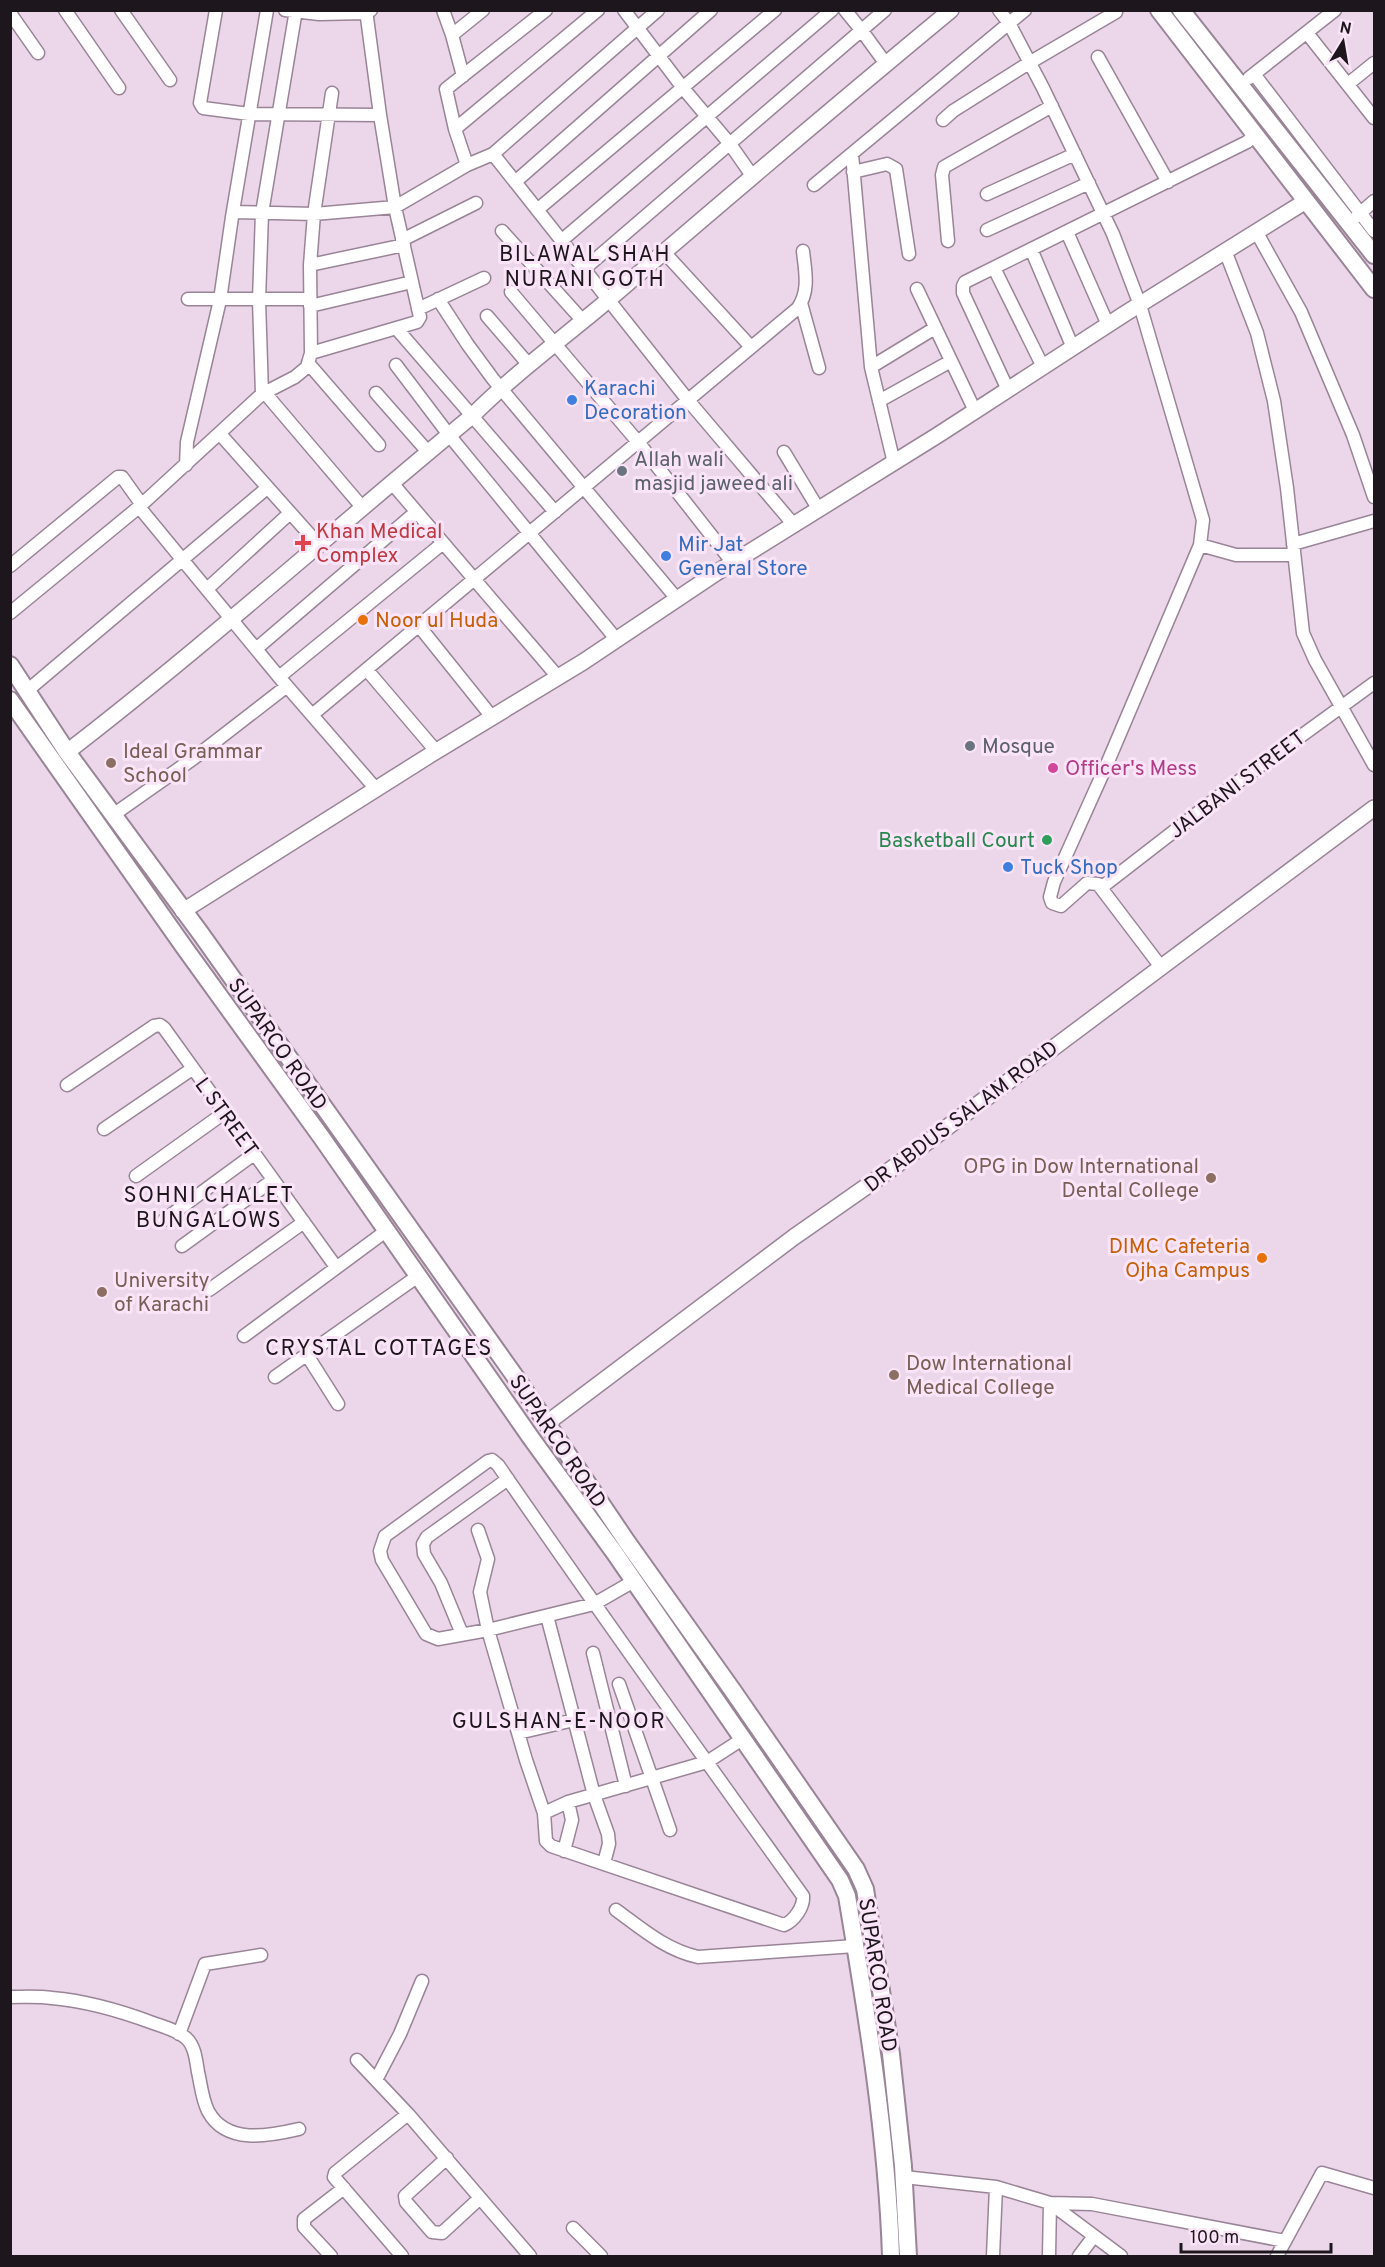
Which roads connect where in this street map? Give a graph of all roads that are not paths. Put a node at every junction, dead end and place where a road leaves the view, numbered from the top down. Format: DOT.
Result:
graph roads {
  1 [pos="65,10"];
  2 [pos="121,10"];
  3 [pos="216,10"];
  4 [pos="267,10"];
  5 [pos="483,10"];
  6 [pos="546,10"];
  7 [pos="598,10"];
  8 [pos="624,10"];
  9 [pos="658,10"];
  10 [pos="711,10"];
  11 [pos="775,10"];
  12 [pos="832,10"];
  13 [pos="845,10"];
  14 [pos="885,10"];
  15 [pos="951,10"];
  16 [pos="999,10"];
  17 [pos="1025,10"];
  18 [pos="1159,10"];
  19 [pos="1181,10"];
  20 [pos="1335,10"];
  21 [pos="293,11"];
  22 [pos="368,11"];
  23 [pos="444,11"];
  24 [pos="1116,12"];
  25 [pos="10,13"];
  26 [pos="1009,23"];
  27 [pos="637,28"];
  28 [pos="862,31"];
  29 [pos="1307,33"];
  30 [pos="452,34"];
  31 [pos="38,53"];
  32 [pos="659,56"];
  33 [pos="1098,57"];
  34 [pos="1029,63"];
  35 [pos="1374,63"];
  36 [pos="886,64"];
  37 [pos="463,76"];
  38 [pos="170,80"];
  39 [pos="1248,80"];
  40 [pos="1347,84"];
  41 [pos="119,88"];
  42 [pos="684,88"];
  43 [pos="332,93"];
  44 [pos="1227,96"];
  45 [pos="1052,106"];
  46 [pos="249,114"];
  47 [pos="278,115"];
  48 [pos="328,115"];
  49 [pos="380,115"];
  50 [pos="707,116"];
  51 [pos="1374,118"];
  52 [pos="943,120"];
  53 [pos="455,129"];
  54 [pos="1256,134"];
  55 [pos="730,144"];
  56 [pos="493,154"];
  57 [pos="852,154"];
  58 [pos="1075,154"];
  59 [pos="467,165"];
  60 [pos="853,172"];
  61 [pos="753,177"];
  62 [pos="514,182"];
  63 [pos="1168,182"];
  64 [pos="1089,183"];
  65 [pos="814,185"];
  66 [pos="987,194"];
  67 [pos="1306,201"];
  68 [pos="1374,201"];
  69 [pos="476,203"];
  70 [pos="395,207"];
  71 [pos="537,210"];
  72 [pos="233,212"];
  73 [pos="262,213"];
  74 [pos="314,214"];
  75 [pos="1102,214"];
  76 [pos="1355,217"];
  77 [pos="987,230"];
  78 [pos="502,231"];
  79 [pos="1374,231"];
  80 [pos="1067,232"];
  81 [pos="1257,233"];
  82 [pos="561,241"];
  83 [pos="948,241"];
  84 [pos="403,242"];
  85 [pos="1031,249"];
  86 [pos="663,251"];
  87 [pos="803,251"];
  88 [pos="1226,253"];
  89 [pos="909,254"];
  90 [pos="1374,255"];
  91 [pos="310,265"];
  92 [pos="994,268"];
  93 [pos="583,270"];
  94 [pos="484,278"];
  95 [pos="412,282"];
  96 [pos="917,289"];
  97 [pos="1374,289"];
  98 [pos="511,292"];
  99 [pos="188,299"];
  100 [pos="438,299"];
  101 [pos="220,300"];
  102 [pos="259,300"];
  103 [pos="608,300"];
  104 [pos="310,303"];
  105 [pos="801,303"];
  106 [pos="1140,305"];
  107 [pos="418,309"];
  108 [pos="487,316"];
  109 [pos="583,321"];
  110 [pos="1108,325"];
  111 [pos="935,328"];
  112 [pos="397,329"];
  113 [pos="555,344"];
  114 [pos="751,347"];
  115 [pos="1073,348"];
  116 [pos="310,358"];
  117 [pos="951,361"];
  118 [pos="396,365"];
  119 [pos="529,365"];
  120 [pos="871,367"];
  121 [pos="1043,367"];
  122 [pos="819,369"];
  123 [pos="500,388"];
  124 [pos="1008,390"];
  125 [pos="376,393"];
  126 [pos="264,394"];
  127 [pos="687,399"];
  128 [pos="879,401"];
  129 [pos="975,411"];
  130 [pos="472,416"];
  131 [pos="220,434"];
  132 [pos="449,435"];
  133 [pos="638,442"];
  134 [pos="379,445"];
  135 [pos="428,452"];
  136 [pos="784,452"];
  137 [pos="894,463"];
  138 [pos="186,465"];
  139 [pos="391,482"];
  140 [pos="267,488"];
  141 [pos="584,488"];
  142 [pos="1374,496"];
  143 [pos="140,506"];
  144 [pos="362,507"];
  145 [pos="819,510"];
  146 [pos="416,512"];
  147 [pos="555,512"];
  148 [pos="290,513"];
  149 [pos="1374,521"];
  150 [pos="794,525"];
  151 [pos="529,533"];
  152 [pos="443,543"];
  153 [pos="319,545"];
  154 [pos="1200,545"];
  155 [pos="1293,549"];
  156 [pos="183,560"];
  157 [pos="733,563"];
  158 [pos="10,566"];
  159 [pos="473,579"];
  160 [pos="207,589"];
  161 [pos="677,599"];
  162 [pos="10,613"];
  163 [pos="231,620"];
  164 [pos="419,626"];
  165 [pos="616,639"];
  166 [pos="256,649"];
  167 [pos="10,665"];
  168 [pos="367,670"];
  169 [pos="558,677"];
  170 [pos="283,681"];
  171 [pos="1374,683"];
  172 [pos="28,690"];
  173 [pos="10,700"];
  174 [pos="1341,706"];
  175 [pos="312,715"];
  176 [pos="492,717"];
  177 [pos="436,751"];
  178 [pos="67,752"];
  179 [pos="1374,765"];
  180 [pos="74,775"];
  181 [pos="376,789"];
  182 [pos="1374,808"];
  183 [pos="113,815"];
  184 [pos="1102,887"];
  185 [pos="183,911"];
  186 [pos="1161,968"];
  187 [pos="192,1069"];
  188 [pos="68,1085"];
  189 [pos="224,1113"];
  190 [pos="336,1126"];
  191 [pos="105,1129"];
  192 [pos="322,1138"];
  193 [pos="254,1154"];
  194 [pos="136,1176"];
  195 [pos="273,1180"];
  196 [pos="164,1220"];
  197 [pos="304,1222"];
  198 [pos="386,1231"];
  199 [pos="182,1246"];
  200 [pos="336,1267"];
  201 [pos="418,1276"];
  202 [pos="209,1290"];
  203 [pos="243,1336"];
  204 [pos="307,1355"];
  205 [pos="275,1377"];
  206 [pos="338,1404"];
  207 [pos="547,1423"];
  208 [pos="508,1479"];
  209 [pos="478,1530"];
  210 [pos="621,1547"];
  211 [pos="634,1581"];
  212 [pos="594,1604"];
  213 [pos="547,1616"];
  214 [pos="488,1630"];
  215 [pos="462,1634"];
  216 [pos="593,1653"];
  217 [pos="620,1684"];
  218 [pos="574,1720"];
  219 [pos="518,1733"];
  220 [pos="744,1738"];
  221 [pos="707,1762"];
  222 [pos="652,1778"];
  223 [pos="626,1785"];
  224 [pos="594,1795"];
  225 [pos="568,1802"];
  226 [pos="544,1813"];
  227 [pos="670,1830"];
  228 [pos="564,1851"];
  229 [pos="604,1863"];
  230 [pos="615,1910"];
  231 [pos="855,1946"];
  232 [pos="261,1954"];
  233 [pos="422,1981"];
  234 [pos="10,1997"];
  235 [pos="179,2034"];
  236 [pos="357,2060"];
  237 [pos="376,2080"];
  238 [pos="408,2114"];
  239 [pos="299,2129"];
  240 [pos="447,2158"];
  241 [pos="885,2167"];
  242 [pos="900,2182"];
  243 [pos="996,2187"];
  244 [pos="344,2188"];
  245 [pos="1374,2188"];
  246 [pos="480,2198"];
  247 [pos="1050,2203"];
  248 [pos="573,2228"];
  249 [pos="1094,2236"];
  250 [pos="1285,2241"];
  251 [pos="331,2256"];
  252 [pos="402,2256"];
  253 [pos="530,2256"];
  254 [pos="601,2256"];
  255 [pos="891,2256"];
  256 [pos="908,2256"];
  257 [pos="993,2256"];
  258 [pos="1049,2256"];
  259 [pos="1079,2256"];
  260 [pos="1121,2256"];
  261 [pos="1277,2256"];
  1 -- 41 [label="street"];
  2 -- 38 [label="street"];
  3 -- 46 [label="street"];
  4 -- 46 [label="street"];
  5 -- 30 [label="street"];
  6 -- 37 [label="street"];
  7 -- 53 [label="street"];
  8 -- 27 [label="street"];
  9 -- 27 [label="street"];
  10 -- 32 [label="street"];
  11 -- 42 [label="street"];
  12 -- 50 [label="street"];
  13 -- 28 [label="street"];
  14 -- 28 [label="street"];
  15 -- 36 [label="street"];
  16 -- 26 [label="street"];
  17 -- 26 [label="street"];
  18 -- 44 [label="main road"];
  19 -- 39 [label="main road"];
  20 -- 29 [label="street"];
  21 -- 22 [label="street"];
  21 -- 47 [label="street"];
  22 -- 49 [label="street"];
  23 -- 30 [label="street"];
  24 -- 34 [label="street"];
  25 -- 31 [label="street"];
  26 -- 34 [label="street"];
  26 -- 57 [label="street"];
  27 -- 32 [label="street"];
  27 -- 56 [label="street"];
  28 -- 36 [label="street"];
  28 -- 55 [label="street"];
  29 -- 39 [label="street"];
  29 -- 40 [label="street"];
  30 -- 37 [label="street"];
  32 -- 42 [label="street"];
  32 -- 62 [label="street"];
  33 -- 63 [label="street"];
  34 -- 45 [label="street"];
  34 -- 52 [label="street"];
  35 -- 40 [label="street"];
  36 -- 61 [label="street"];
  37 -- 53 [label="street"];
  39 -- 44 [label="street"];
  39 -- 76 [label="main road"];
  40 -- 51 [label="street"];
  42 -- 50 [label="street"];
  42 -- 71 [label="street"];
  43 -- 48 [label="street"];
  44 -- 54 [label="main road"];
  45 -- 58 [label="street"];
  45 -- 83 [label="street"];
  46 -- 47 [label="street"];
  46 -- 72 [label="street"];
  47 -- 48 [label="street"];
  47 -- 73 [label="street"];
  48 -- 49 [label="street"];
  48 -- 74 [label="street"];
  49 -- 70 [label="street"];
  50 -- 55 [label="street"];
  50 -- 82 [label="street"];
  53 -- 59 [label="street"];
  54 -- 63 [label="street"];
  54 -- 67 [label="main road"];
  55 -- 61 [label="street"];
  55 -- 93 [label="street"];
  56 -- 59 [label="street"];
  56 -- 62 [label="street"];
  57 -- 60 [label="street"];
  57 -- 65 [label="street"];
  58 -- 64 [label="street"];
  58 -- 66 [label="street"];
  59 -- 70 [label="street"];
  60 -- 89 [label="street"];
  60 -- 120 [label="street"];
  61 -- 86 [label="street"];
  62 -- 71 [label="street"];
  63 -- 75 [label="street"];
  64 -- 75 [label="street"];
  64 -- 77 [label="street"];
  67 -- 81 [label="street"];
  67 -- 97 [label="main road"];
  68 -- 76 [label="street"];
  69 -- 84 [label="street"];
  70 -- 74 [label="street"];
  70 -- 84 [label="street"];
  71 -- 82 [label="street"];
  72 -- 73 [label="street"];
  72 -- 101 [label="street"];
  73 -- 74 [label="street"];
  73 -- 102 [label="street"];
  74 -- 91 [label="street"];
  75 -- 80 [label="street"];
  75 -- 106 [label="street"];
  76 -- 79 [label="street"];
  76 -- 90 [label="main road"];
  78 -- 109 [label="street"];
  80 -- 85 [label="street"];
  80 -- 110 [label="street"];
  81 -- 88 [label="street"];
  81 -- 142 [label="street"];
  82 -- 93 [label="street"];
  84 -- 91 [label="street"];
  84 -- 95 [label="street"];
  85 -- 92 [label="street"];
  85 -- 115 [label="street"];
  86 -- 103 [label="street"];
  86 -- 114 [label="street"];
  87 -- 105 [label="street"];
  88 -- 106 [label="street"];
  88 -- 155 [label="street"];
  91 -- 104 [label="street"];
  92 -- 121 [label="street"];
  92 -- 124 [label="street"];
  93 -- 103 [label="street"];
  94 -- 100 [label="street"];
  95 -- 104 [label="street"];
  95 -- 107 [label="street"];
  96 -- 111 [label="street"];
  98 -- 113 [label="street"];
  99 -- 101 [label="street"];
  100 -- 107 [label="street"];
  100 -- 123 [label="street"];
  101 -- 102 [label="street"];
  101 -- 138 [label="street"];
  102 -- 104 [label="street"];
  102 -- 126 [label="street"];
  103 -- 109 [label="street"];
  103 -- 127 [label="street"];
  104 -- 116 [label="street"];
  105 -- 114 [label="street"];
  105 -- 122 [label="street"];
  106 -- 110 [label="street"];
  106 -- 154 [label="street"];
  107 -- 112 [label="street"];
  108 -- 119 [label="street"];
  109 -- 113 [label="street"];
  110 -- 115 [label="street"];
  111 -- 117 [label="street"];
  111 -- 120 [label="street"];
  112 -- 116 [label="street"];
  112 -- 130 [label="street"];
  113 -- 119 [label="street"];
  113 -- 133 [label="street"];
  114 -- 127 [label="street"];
  115 -- 121 [label="street"];
  116 -- 126 [label="street"];
  116 -- 134 [label="street"];
  117 -- 128 [label="street"];
  117 -- 129 [label="street"];
  118 -- 132 [label="street"];
  119 -- 123 [label="street"];
  120 -- 128 [label="street"];
  121 -- 124 [label="street"];
  123 -- 130 [label="street"];
  123 -- 141 [label="street"];
  124 -- 129 [label="street"];
  125 -- 135 [label="street"];
  126 -- 131 [label="street"];
  126 -- 144 [label="street"];
  127 -- 133 [label="street"];
  127 -- 150 [label="street"];
  128 -- 137 [label="street"];
  129 -- 137 [label="street"];
  130 -- 132 [label="street"];
  130 -- 147 [label="street"];
  131 -- 138 [label="street"];
  131 -- 140 [label="street"];
  132 -- 135 [label="street"];
  132 -- 151 [label="street"];
  133 -- 141 [label="street"];
  133 -- 157 [label="street"];
  135 -- 139 [label="street"];
  136 -- 145 [label="street"];
  137 -- 145 [label="street"];
  138 -- 143 [label="street"];
  139 -- 144 [label="street"];
  139 -- 146 [label="street"];
  140 -- 148 [label="street"];
  140 -- 156 [label="street"];
  141 -- 147 [label="street"];
  141 -- 161 [label="street"];
  143 -- 156 [label="street"];
  143 -- 158 [label="street"];
  143 -- 162 [label="street"];
  144 -- 153 [label="street"];
  145 -- 150 [label="street"];
  146 -- 152 [label="street"];
  146 -- 166 [label="street"];
  147 -- 151 [label="street"];
  148 -- 153 [label="street"];
  148 -- 160 [label="street"];
  149 -- 155 [label="street"];
  150 -- 157 [label="street"];
  151 -- 159 [label="street"];
  151 -- 165 [label="street"];
  152 -- 159 [label="street"];
  152 -- 170 [label="street"];
  153 -- 163 [label="street"];
  154 -- 155 [label="street"];
  154 -- 184 [label="street"];
  155 -- 174 [label="street"];
  156 -- 160 [label="street"];
  156 -- 172 [label="street"];
  157 -- 161 [label="street"];
  159 -- 164 [label="street"];
  159 -- 169 [label="street"];
  160 -- 163 [label="street"];
  161 -- 165 [label="street"];
  163 -- 166 [label="street"];
  163 -- 178 [label="street"];
  164 -- 168 [label="street"];
  164 -- 176 [label="street"];
  165 -- 169 [label="street"];
  166 -- 170 [label="street"];
  167 -- 172 [label="main road, SUPARCO ROAD"];
  168 -- 175 [label="street"];
  168 -- 177 [label="street"];
  169 -- 176 [label="street"];
  170 -- 175 [label="street"];
  170 -- 183 [label="street"];
  171 -- 174 [label="street, JALBANI STREET"];
  172 -- 178 [label="main road, SUPARCO ROAD"];
  173 -- 180 [label="main road, SUPARCO ROAD"];
  174 -- 179 [label="street"];
  174 -- 184 [label="street, JALBANI STREET"];
  175 -- 181 [label="street"];
  176 -- 177 [label="street"];
  177 -- 181 [label="street"];
  178 -- 180 [label="main road, SUPARCO ROAD"];
  180 -- 183 [label="main road, SUPARCO ROAD"];
  180 -- 192 [label="main road, SUPARCO ROAD"];
  181 -- 185 [label="street"];
  182 -- 186 [label="street, DR ABDUS SALAM ROAD"];
  183 -- 185 [label="main road, SUPARCO ROAD"];
  184 -- 186 [label="street"];
  185 -- 190 [label="main road, SUPARCO ROAD"];
  186 -- 207 [label="street, DR ABDUS SALAM ROAD"];
  187 -- 188 [label="street, L STREET"];
  187 -- 189 [label="street, L STREET"];
  187 -- 191 [label="street"];
  189 -- 193 [label="street, L STREET"];
  189 -- 194 [label="street"];
  190 -- 192 [label="main road"];
  190 -- 207 [label="main road, SUPARCO ROAD"];
  192 -- 198 [label="main road, SUPARCO ROAD"];
  193 -- 195 [label="street, L STREET"];
  193 -- 196 [label="street"];
  195 -- 197 [label="street, L STREET"];
  195 -- 199 [label="street"];
  197 -- 200 [label="street, L STREET"];
  197 -- 202 [label="street"];
  198 -- 200 [label="street"];
  198 -- 201 [label="main road, SUPARCO ROAD"];
  200 -- 203 [label="street"];
  201 -- 204 [label="street"];
  201 -- 210 [label="main road, SUPARCO ROAD"];
  204 -- 205 [label="street"];
  204 -- 206 [label="street"];
  207 -- 210 [label="main road, SUPARCO ROAD"];
  208 -- 212 [label="street"];
  208 -- 215 [label="street"];
  208 -- 215 [label="street"];
  209 -- 214 [label="street"];
  210 -- 211 [label="main road, SUPARCO ROAD"];
  210 -- 242 [label="main road, SUPARCO ROAD"];
  211 -- 212 [label="street"];
  211 -- 220 [label="main road, SUPARCO ROAD"];
  212 -- 213 [label="street"];
  212 -- 221 [label="street"];
  213 -- 214 [label="street"];
  213 -- 218 [label="street"];
  214 -- 215 [label="street"];
  214 -- 219 [label="street"];
  216 -- 223 [label="street"];
  217 -- 222 [label="street"];
  218 -- 219 [label="street"];
  218 -- 224 [label="street"];
  219 -- 226 [label="street"];
  220 -- 221 [label="street"];
  220 -- 231 [label="main road, SUPARCO ROAD"];
  221 -- 222 [label="street"];
  221 -- 229 [label="street"];
  222 -- 223 [label="street"];
  222 -- 227 [label="street"];
  223 -- 224 [label="street"];
  224 -- 225 [label="street"];
  224 -- 229 [label="street"];
  225 -- 226 [label="street"];
  225 -- 228 [label="street"];
  226 -- 228 [label="street"];
  228 -- 229 [label="street"];
  230 -- 231 [label="street"];
  231 -- 241 [label="main road, SUPARCO ROAD"];
  232 -- 235 [label="street"];
  233 -- 237 [label="street"];
  234 -- 235 [label="street"];
  235 -- 239 [label="street"];
  236 -- 237 [label="street"];
  237 -- 238 [label="street"];
  238 -- 240 [label="street"];
  238 -- 244 [label="street"];
  240 -- 246 [label="street"];
  240 -- 246 [label="street"];
  241 -- 242 [label="main road, SUPARCO ROAD"];
  241 -- 242 [label="main road"];
  242 -- 243 [label="street"];
  242 -- 255 [label="main road, SUPARCO ROAD"];
  242 -- 256 [label="main road, SUPARCO ROAD"];
  243 -- 247 [label="street"];
  243 -- 257 [label="street"];
  244 -- 251 [label="street"];
  244 -- 252 [label="street"];
  245 -- 250 [label="street"];
  246 -- 253 [label="street"];
  247 -- 249 [label="street"];
  247 -- 250 [label="street"];
  247 -- 258 [label="street"];
  248 -- 254 [label="street"];
  249 -- 259 [label="street"];
  249 -- 260 [label="street"];
  250 -- 261 [label="street"];
}
